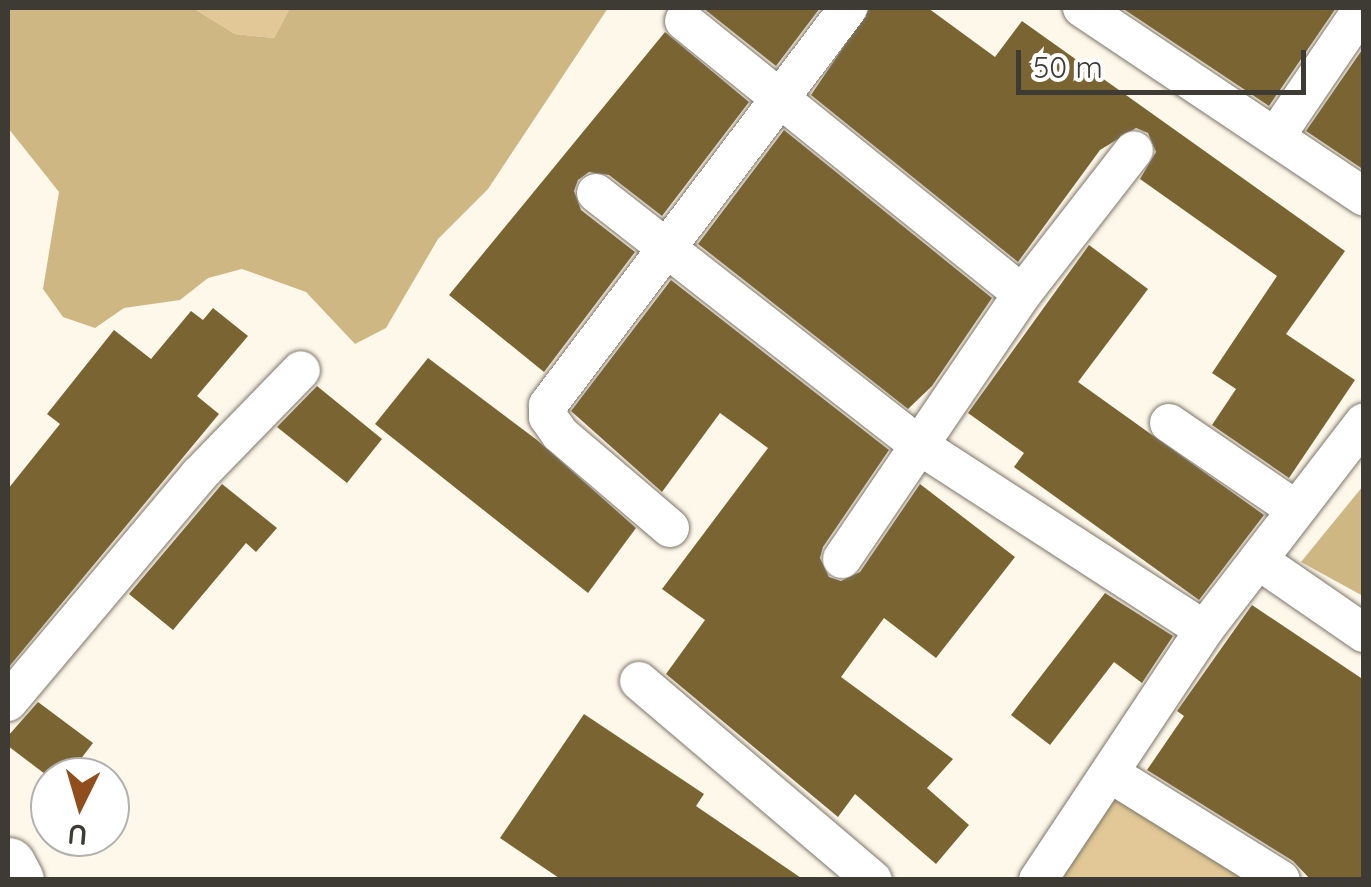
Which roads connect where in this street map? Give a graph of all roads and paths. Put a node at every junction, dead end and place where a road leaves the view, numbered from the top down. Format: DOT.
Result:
graph roads {
  1 [pos="848,8"];
  2 [pos="1363,8"];
  3 [pos="1104,13"];
  4 [pos="684,21"];
  5 [pos="778,101"];
  6 [pos="1276,136"];
  7 [pos="1134,150"];
  8 [pos="596,192"];
  9 [pos="1364,197"];
  10 [pos="667,250"];
  11 [pos="1022,294"];
  12 [pos="302,370"];
  13 [pos="1364,422"];
  14 [pos="1169,423"];
  15 [pos="917,444"];
  16 [pos="1295,509"];
  17 [pos="670,528"];
  18 [pos="842,559"];
  19 [pos="1258,560"];
  20 [pos="1204,630"];
  21 [pos="1364,633"];
  22 [pos="640,681"];
  23 [pos="8,702"];
  24 [pos="1111,774"];
  25 [pos="8,865"];
  26 [pos="16,880"];
  27 [pos="873,880"];
  28 [pos="1038,880"];
  29 [pos="1281,880"];
  1 -- 5 [label="street"];
  2 -- 6 [label="street"];
  3 -- 6 [label="street"];
  4 -- 5 [label="street"];
  5 -- 10 [label="street"];
  5 -- 11 [label="street"];
  6 -- 9 [label="street"];
  7 -- 11 [label="street"];
  8 -- 10 [label="street"];
  10 -- 15 [label="street"];
  10 -- 17 [label="street"];
  11 -- 15 [label="street"];
  12 -- 23 [label="street"];
  13 -- 16 [label="street"];
  14 -- 16 [label="street"];
  15 -- 18 [label="street"];
  15 -- 20 [label="street"];
  16 -- 19 [label="street"];
  19 -- 20 [label="street"];
  19 -- 21 [label="street"];
  20 -- 24 [label="street"];
  22 -- 27 [label="street"];
  24 -- 28 [label="street"];
  24 -- 29 [label="street"];
  25 -- 26 [label="street"];
}
